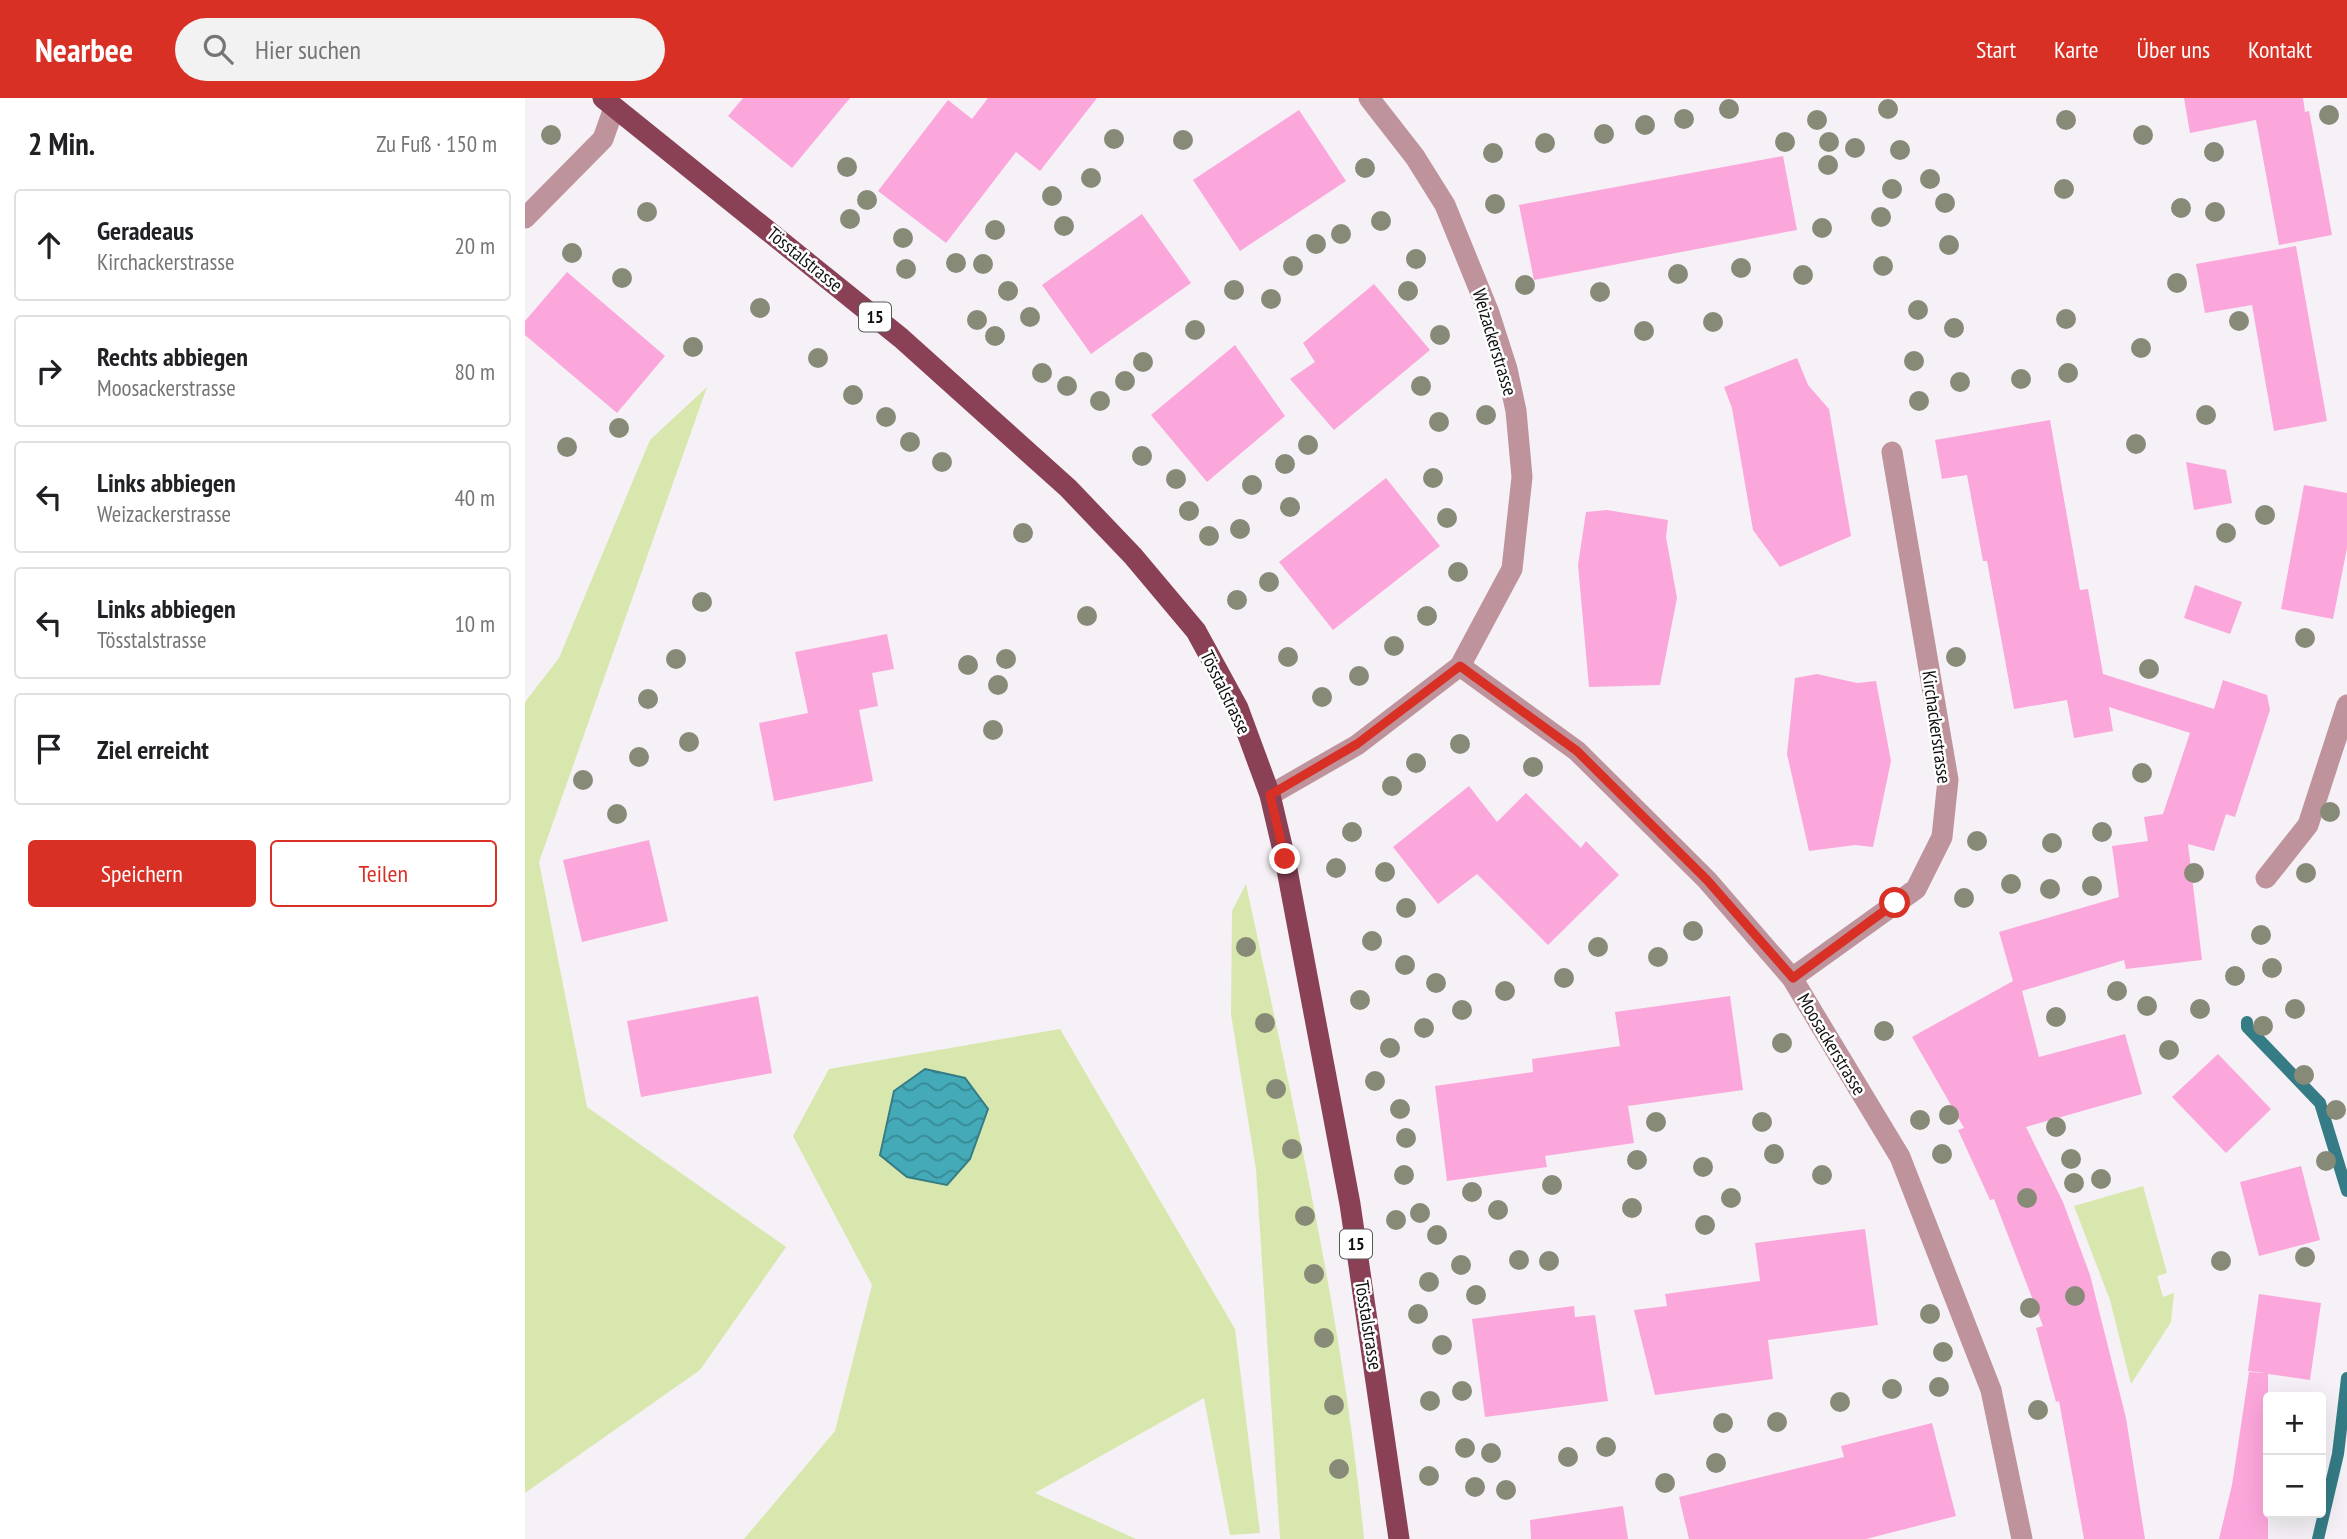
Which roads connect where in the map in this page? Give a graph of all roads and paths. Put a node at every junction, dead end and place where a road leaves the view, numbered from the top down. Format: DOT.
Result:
graph roads {
  1 [pos="1369,98"];
  2 [pos="609,103"];
  3 [pos="525,218"];
  4 [pos="1892,452"];
  5 [pos="1460,666"];
  6 [pos="2347,705"];
  7 [pos="1270,795"];
  8 [pos="2266,878"];
  9 [pos="1793,978"];
  10 [pos="1399,1539"];
  11 [pos="2022,1539"];
  1 -- 5 [label="street, Weizackerstrasse"];
  2 -- 3 [label="street"];
  2 -- 7 [label="main road, Tösstalstrasse / 15"];
  4 -- 9 [label="street, Kirchackerstrasse"];
  5 -- 7 [label="street, Weizackerstrasse"];
  5 -- 9 [label="street, Moosackerstrasse"];
  6 -- 8 [label="street"];
  7 -- 10 [label="main road, Tösstalstrasse / 15"];
  9 -- 11 [label="street, Moosackerstrasse"];
}
